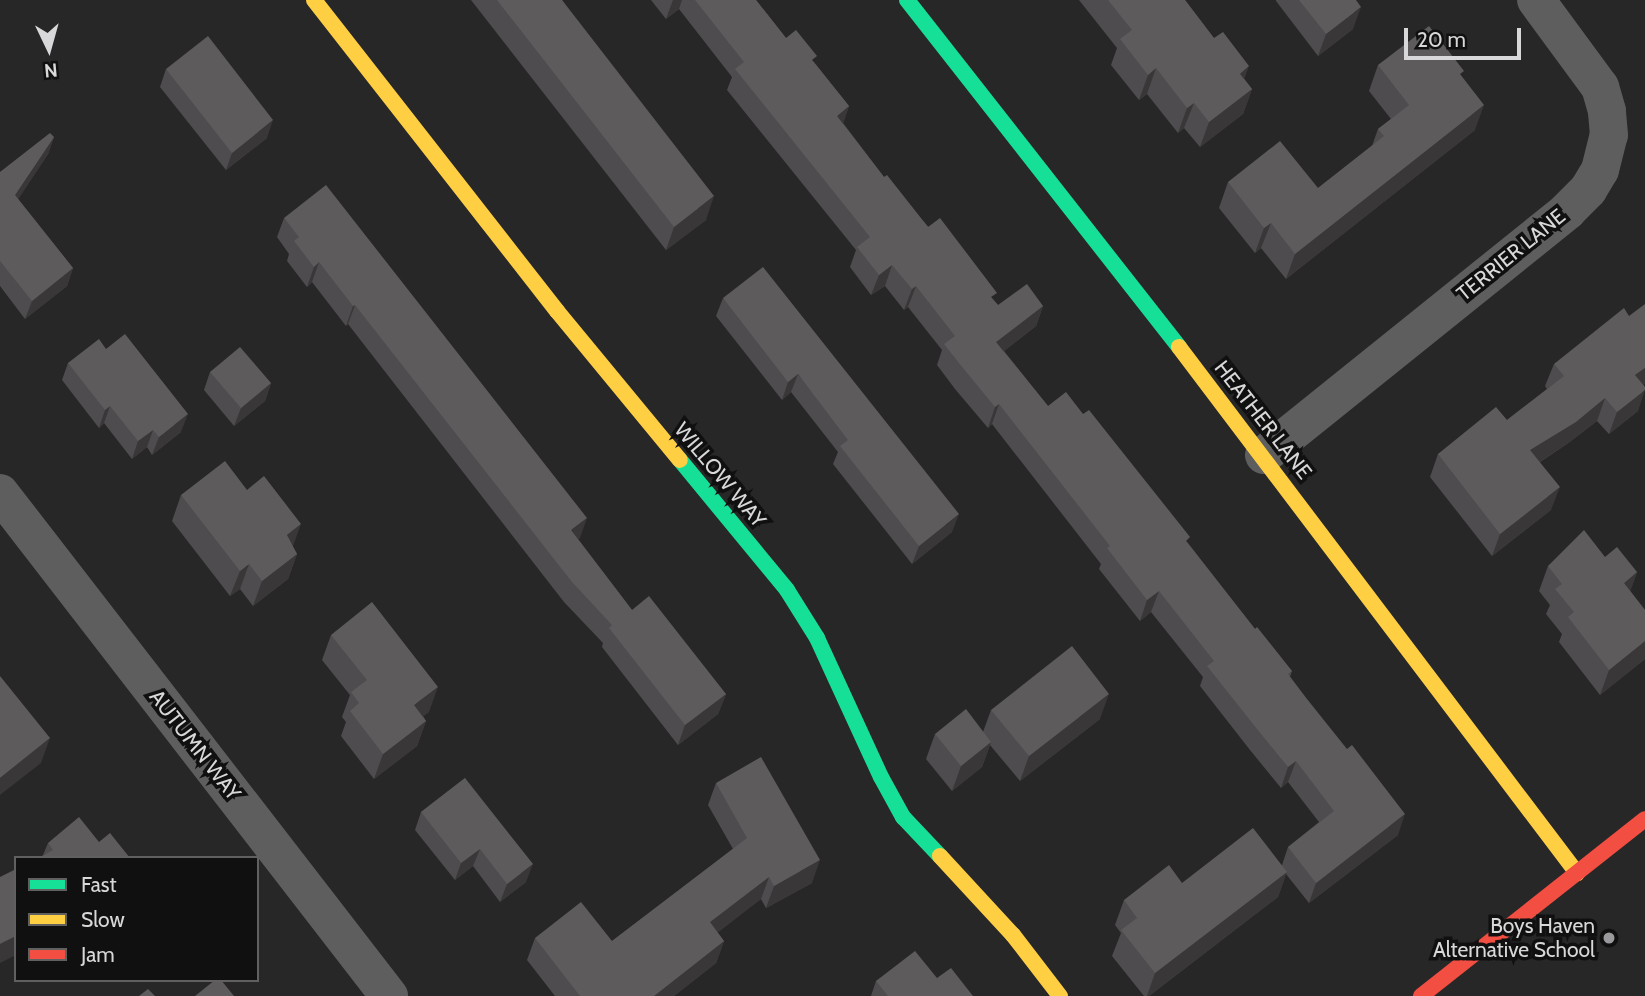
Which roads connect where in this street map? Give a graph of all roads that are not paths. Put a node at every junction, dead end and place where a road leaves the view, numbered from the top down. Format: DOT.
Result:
graph roads {
  1 [pos="314,0"];
  2 [pos="907,0"];
  3 [pos="1536,0"];
  4 [pos="1264,455"];
  5 [pos="0,494"];
  6 [pos="1645,819"];
  7 [pos="1577,873"];
  8 [pos="389,996"];
  9 [pos="1060,996"];
  10 [pos="1421,996"];
  1 -- 9 [label="street, WILLOW WAY"];
  2 -- 4 [label="street, HEATHER LANE"];
  3 -- 4 [label="street, TERRIER LANE"];
  4 -- 7 [label="street, HEATHER LANE"];
  5 -- 8 [label="street, AUTUMN WAY"];
  6 -- 7 [label="street"];
  7 -- 10 [label="street"];
}
